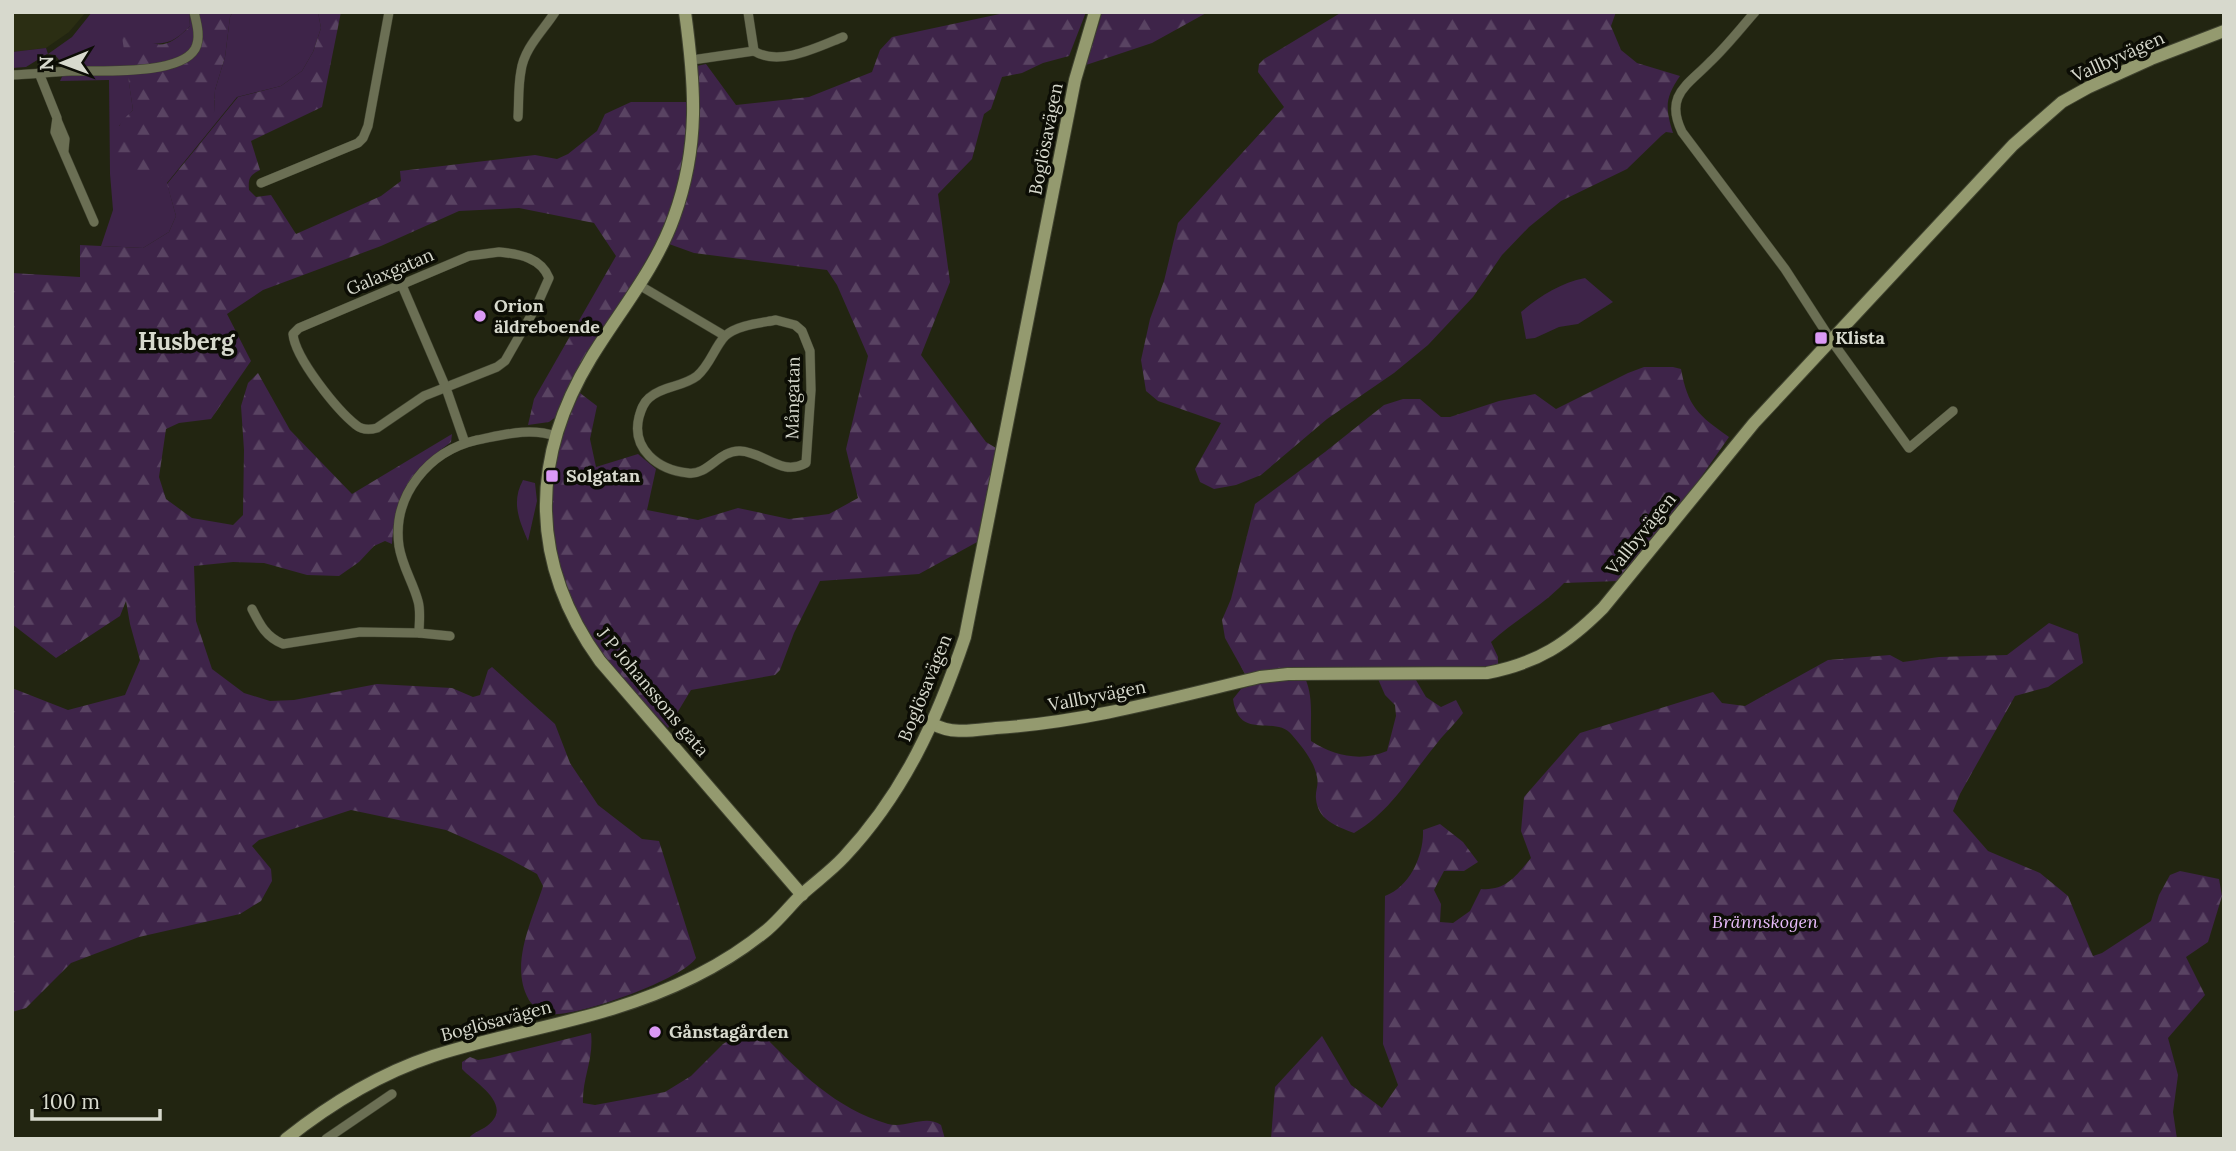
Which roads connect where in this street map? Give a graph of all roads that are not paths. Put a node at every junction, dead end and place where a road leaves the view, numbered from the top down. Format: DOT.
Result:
graph roads {
  1 [pos="194,12"];
  2 [pos="389,12"];
  3 [pos="555,12"];
  4 [pos="685,12"];
  5 [pos="748,12"];
  6 [pos="1095,12"];
  7 [pos="1755,12"];
  8 [pos="2224,31"];
  9 [pos="843,37"];
  10 [pos="754,51"];
  11 [pos="692,60"];
  12 [pos="39,73"];
  13 [pos="12,75"];
  14 [pos="518,117"];
  15 [pos="261,183"];
  16 [pos="94,222"];
  17 [pos="401,283"];
  18 [pos="639,285"];
  19 [pos="726,336"];
  20 [pos="1830,340"];
  21 [pos="446,388"];
  22 [pos="1953,411"];
  23 [pos="555,436"];
  24 [pos="465,443"];
  25 [pos="252,609"];
  26 [pos="419,633"];
  27 [pos="450,636"];
  28 [pos="933,724"];
  29 [pos="802,895"];
  30 [pos="392,1094"];
  31 [pos="286,1139"];
  32 [pos="326,1139"];
  1 -- 12 [label="street"];
  2 -- 15 [label="street"];
  3 -- 14 [label="street"];
  4 -- 11 [label="street, J P Johanssons gata"];
  5 -- 10 [label="street"];
  6 -- 28 [label="street, Boglösavägen"];
  7 -- 20 [label="street"];
  8 -- 20 [label="street, Vallbyvägen"];
  9 -- 10 [label="street"];
  10 -- 11 [label="street"];
  11 -- 18 [label="street, J P Johanssons gata"];
  12 -- 13 [label="street"];
  12 -- 16 [label="street"];
  17 -- 21 [label="street"];
  17 -- 21 [label="street, Galaxgatan"];
  17 -- 21 [label="street, Galaxgatan"];
  18 -- 19 [label="street"];
  18 -- 23 [label="street, J P Johanssons gata"];
  19 -- 19 [label="street, Mångatan"];
  20 -- 22 [label="street"];
  20 -- 28 [label="street, Vallbyvägen"];
  21 -- 24 [label="street"];
  23 -- 24 [label="street"];
  23 -- 29 [label="street, J P Johanssons gata"];
  24 -- 26 [label="street"];
  25 -- 26 [label="street"];
  26 -- 27 [label="street"];
  28 -- 29 [label="street, Boglösavägen"];
  29 -- 31 [label="street, Boglösavägen"];
  30 -- 32 [label="street"];
}
